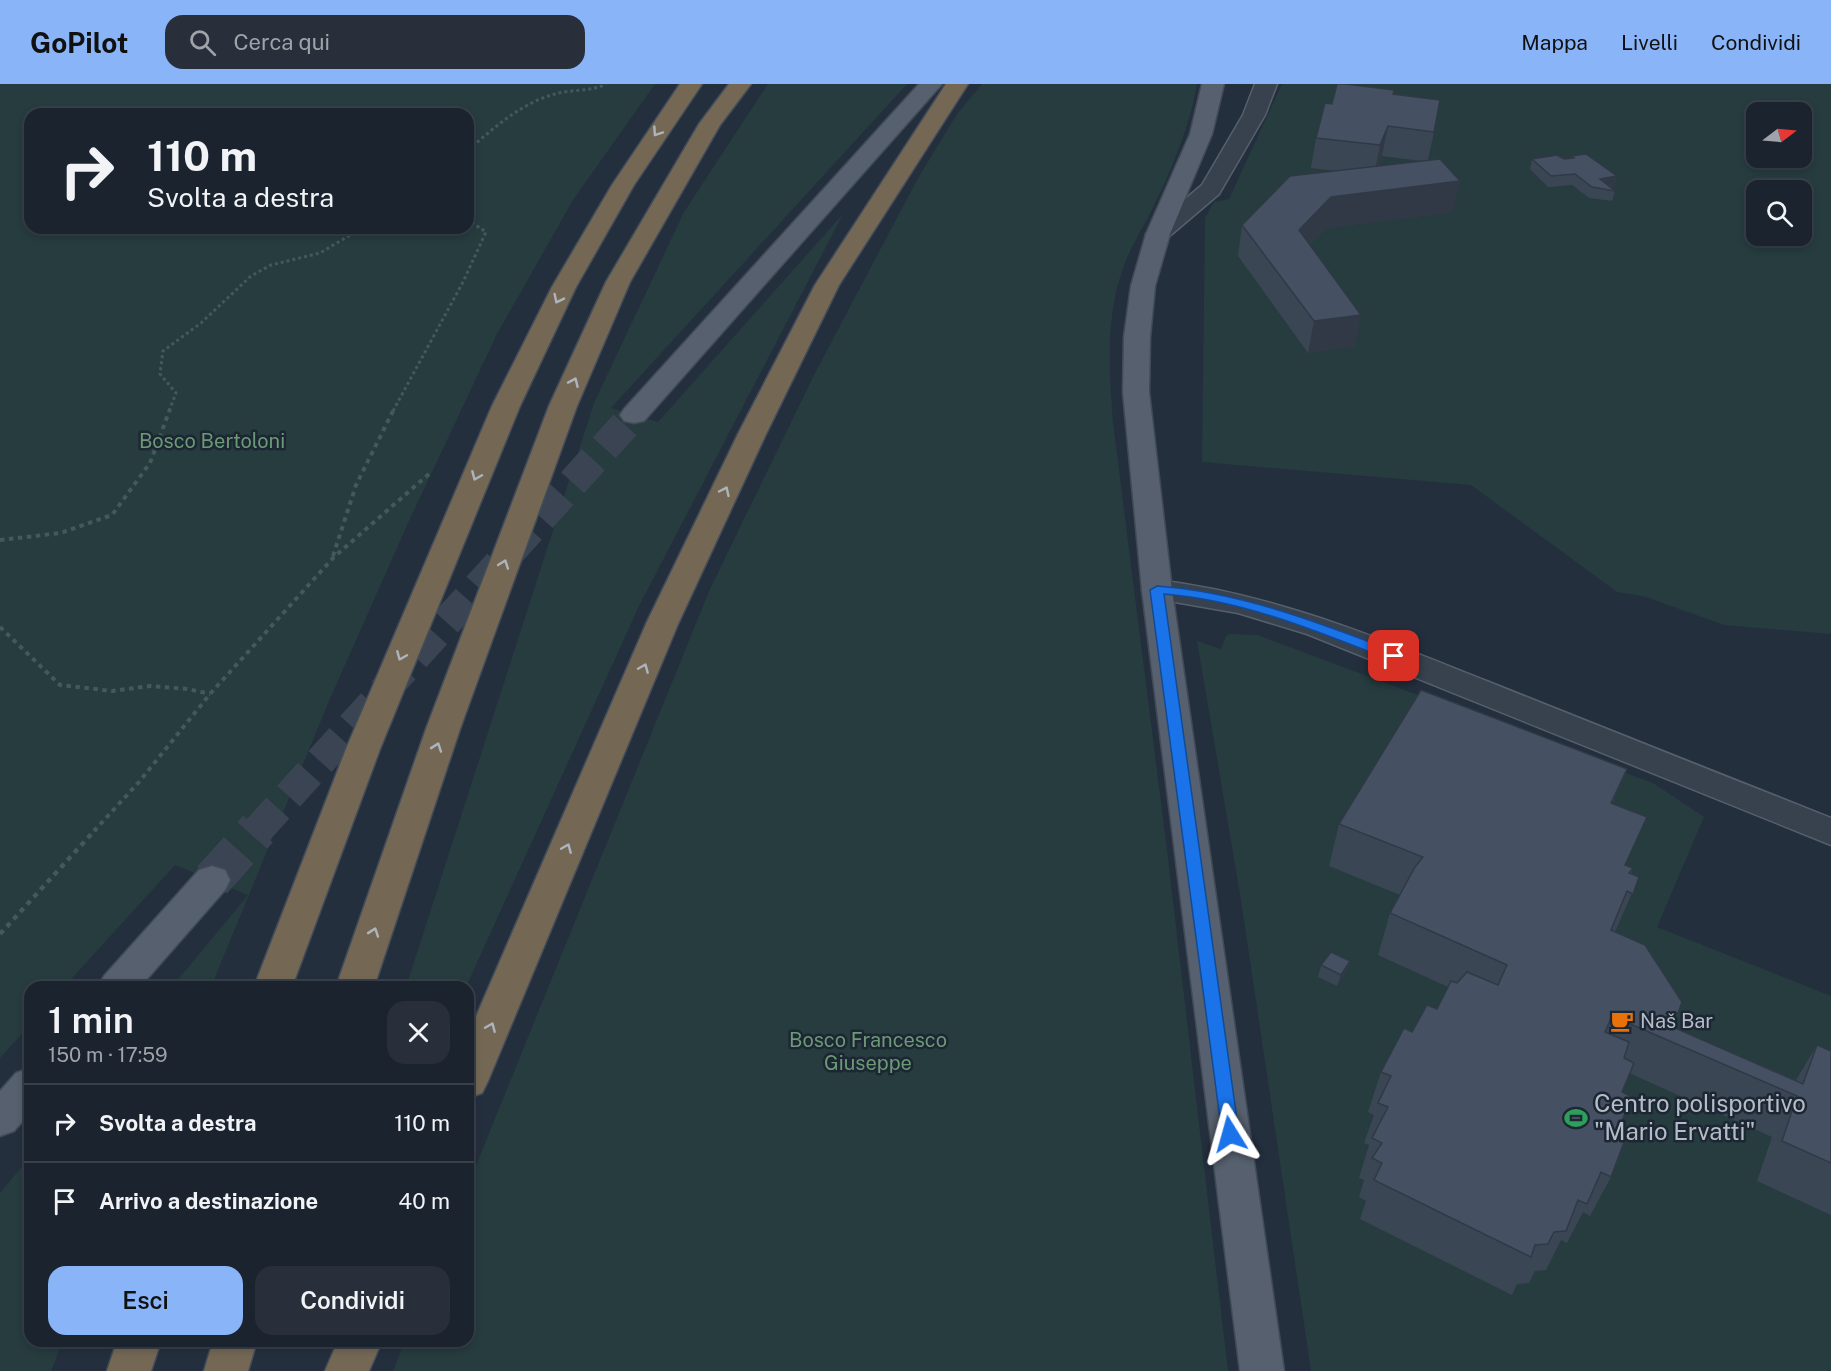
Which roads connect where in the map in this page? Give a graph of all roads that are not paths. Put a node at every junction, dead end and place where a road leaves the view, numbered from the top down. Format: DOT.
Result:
graph roads {
  1 [pos="691,84"];
  2 [pos="740,84"];
  3 [pos="931,84"];
  4 [pos="957,84"];
  5 [pos="1213,84"];
  6 [pos="1266,84"];
  7 [pos="1158,234"];
  8 [pos="634,415"];
  9 [pos="1157,590"];
  10 [pos="1831,832"];
  11 [pos="212,880"];
  12 [pos="122,981"];
  13 [pos="275,981"];
  14 [pos="357,981"];
  15 [pos="474,1067"];
  16 [pos="24,1092"];
  17 [pos="0,1119"];
  18 [pos="137,1347"];
  19 [pos="233,1347"];
  20 [pos="357,1347"];
  21 [pos="129,1371"];
  22 [pos="226,1371"];
  23 [pos="347,1371"];
  24 [pos="1262,1371"];
  1 -- 13 [label="highway, one-way"];
  14 -- 2 [label="highway, one-way"];
  3 -- 8 [label="main road"];
  15 -- 4 [label="highway, one-way"];
  5 -- 7 [label="main road"];
  6 -- 7 [label="street"];
  7 -- 9 [label="main road"];
  9 -- 10 [label="street"];
  9 -- 24 [label="main road"];
  11 -- 12 [label="main road"];
  16 -- 17 [label="main road"];
  18 -- 21 [label="highway"];
  19 -- 22 [label="highway"];
  20 -- 23 [label="highway"];
}
